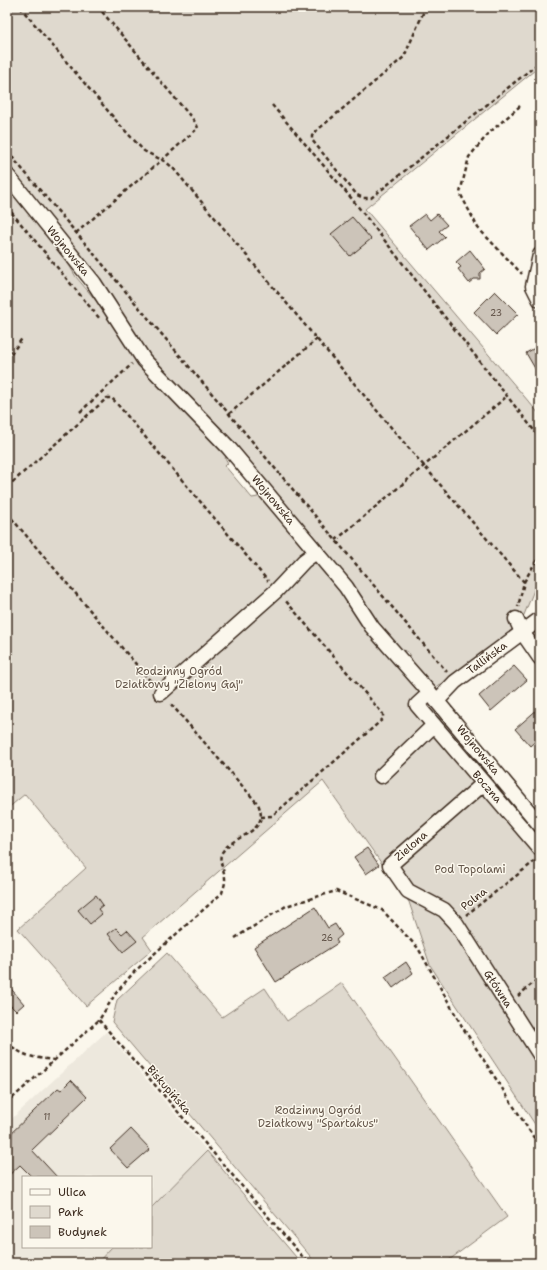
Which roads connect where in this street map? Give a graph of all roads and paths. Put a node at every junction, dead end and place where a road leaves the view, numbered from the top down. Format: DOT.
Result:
graph roads {
  1 [pos="20,7"];
  2 [pos="98,7"];
  3 [pos="427,7"];
  4 [pos="540,62"];
  5 [pos="272,105"];
  6 [pos="520,106"];
  7 [pos="7,151"];
  8 [pos="162,160"];
  9 [pos="7,175"];
  10 [pos="7,207"];
  11 [pos="76,233"];
  12 [pos="540,255"];
  13 [pos="533,286"];
  14 [pos="540,300"];
  15 [pos="104,325"];
  16 [pos="23,338"];
  17 [pos="317,339"];
  18 [pos="7,360"];
  19 [pos="135,362"];
  20 [pos="506,397"];
  21 [pos="80,412"];
  22 [pos="229,414"];
  23 [pos="540,438"];
  24 [pos="425,466"];
  25 [pos="7,487"];
  26 [pos="7,513"];
  27 [pos="336,540"];
  28 [pos="316,552"];
  29 [pos="540,554"];
  30 [pos="524,582"];
  31 [pos="276,591"];
  32 [pos="516,619"];
  33 [pos="540,619"];
  34 [pos="522,632"];
  35 [pos="540,658"];
  36 [pos="456,682"];
  37 [pos="161,693"];
  38 [pos="434,697"];
  39 [pos="417,705"];
  40 [pos="434,725"];
  41 [pos="381,776"];
  42 [pos="483,784"];
  43 [pos="261,817"];
  44 [pos="540,825"];
  45 [pos="540,849"];
  46 [pos="540,857"];
  47 [pos="456,923"];
  48 [pos="235,938"];
  49 [pos="540,977"];
  50 [pos="508,1004"];
  51 [pos="99,1020"];
  52 [pos="7,1042"];
  53 [pos="540,1056"];
  54 [pos="55,1060"];
  55 [pos="7,1103"];
  56 [pos="540,1147"];
  57 [pos="308,1263"];
  1 -- 8 [label="path"];
  2 -- 8 [label="path"];
  3 -- 4 [label="path"];
  5 -- 20 [label="path"];
  6 -- 13 [label="path"];
  7 -- 11 [label="path"];
  8 -- 11 [label="path"];
  8 -- 17 [label="path"];
  9 -- 28 [label="street, Wojnowska"];
  10 -- 15 [label="path"];
  11 -- 22 [label="path"];
  12 -- 13 [label="street"];
  13 -- 14 [label="street"];
  16 -- 18 [label="path"];
  17 -- 22 [label="path"];
  17 -- 24 [label="path"];
  19 -- 21 [label="path"];
  20 -- 23 [label="path"];
  20 -- 24 [label="path"];
  22 -- 27 [label="path"];
  24 -- 27 [label="path"];
  24 -- 30 [label="path"];
  25 -- 31 [label="path"];
  26 -- 37 [label="path"];
  27 -- 36 [label="path"];
  28 -- 31 [label="street"];
  28 -- 38 [label="street, Wojnowska"];
  29 -- 30 [label="path"];
  30 -- 32 [label="path"];
  31 -- 37 [label="street"];
  31 -- 43 [label="path"];
  32 -- 34 [label="street"];
  33 -- 34 [label="street, Tallińska"];
  34 -- 35 [label="street"];
  34 -- 36 [label="street, Tallińska"];
  36 -- 38 [label="street, Tallińska"];
  37 -- 43 [label="path"];
  38 -- 39 [label="street, Tallińska"];
  38 -- 44 [label="street, Wojnowska"];
  39 -- 40 [label="street, Boczna"];
  40 -- 41 [label="street"];
  40 -- 42 [label="street, Boczna"];
  42 -- 45 [label="street, Boczna"];
  42 -- 47 [label="street, Zielona"];
  43 -- 51 [label="path"];
  46 -- 47 [label="path, Polna"];
  47 -- 50 [label="street, Główna"];
  48 -- 56 [label="path"];
  49 -- 50 [label="path"];
  50 -- 53 [label="street, Główna"];
  51 -- 54 [label="path"];
  51 -- 57 [label="path, Biskupińska"];
  52 -- 54 [label="path"];
  54 -- 55 [label="path"];
}
